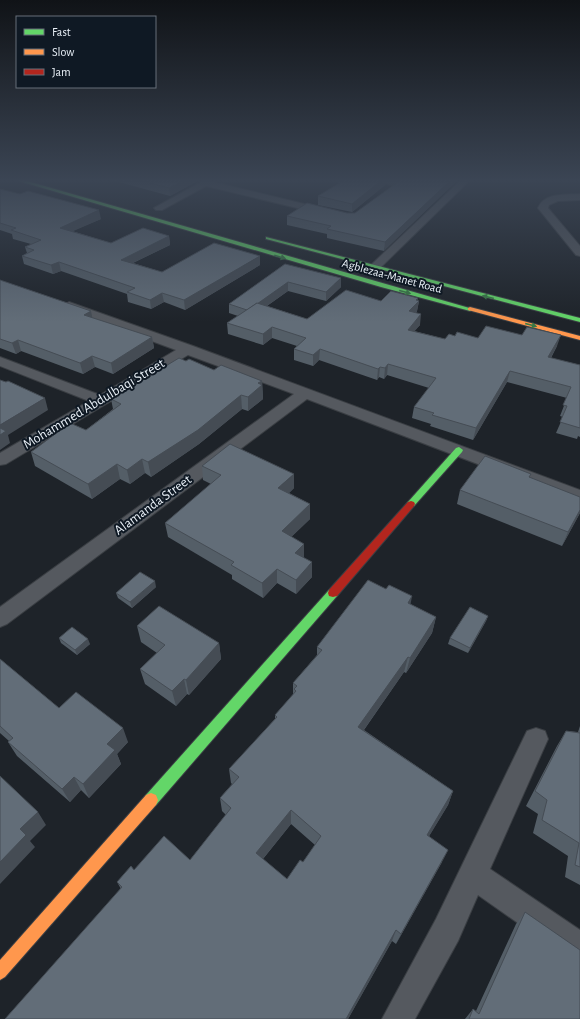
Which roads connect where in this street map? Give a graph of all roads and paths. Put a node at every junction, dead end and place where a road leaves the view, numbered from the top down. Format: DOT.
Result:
graph roads {
  1 [pos="178,227"];
  2 [pos="417,227"];
  3 [pos="557,227"];
  4 [pos="259,235"];
  5 [pos="580,253"];
  6 [pos="374,267"];
  7 [pos="52,300"];
  8 [pos="580,320"];
  9 [pos="580,338"];
  10 [pos="188,348"];
  11 [pos="0,361"];
  12 [pos="306,392"];
  13 [pos="100,400"];
  14 [pos="459,450"];
  15 [pos="0,460"];
  16 [pos="580,497"];
  17 [pos="0,618"];
  18 [pos="536,739"];
  19 [pos="473,874"];
  20 [pos="580,948"];
  21 [pos="0,972"];
  22 [pos="398,1019"];
  1 -- 9 [label="main road, Agblezaa-Manet Road, one-way"];
  2 -- 6 [label="street"];
  3 -- 5 [label="street"];
  4 -- 6 [label="main road, Agblezaa-Manet Road"];
  8 -- 6 [label="main road, Agblezaa-Manet Road, one-way"];
  7 -- 10 [label="street"];
  10 -- 12 [label="street"];
  10 -- 13 [label="street, Mohammed Abdulbaqi Street"];
  11 -- 13 [label="street"];
  12 -- 14 [label="street"];
  12 -- 17 [label="street, Alamanda Street"];
  13 -- 15 [label="street, Mohammed Abdulbaqi Street"];
  14 -- 16 [label="street"];
  14 -- 21 [label="main road"];
  18 -- 19 [label="street"];
  19 -- 20 [label="street"];
  19 -- 22 [label="street"];
}
